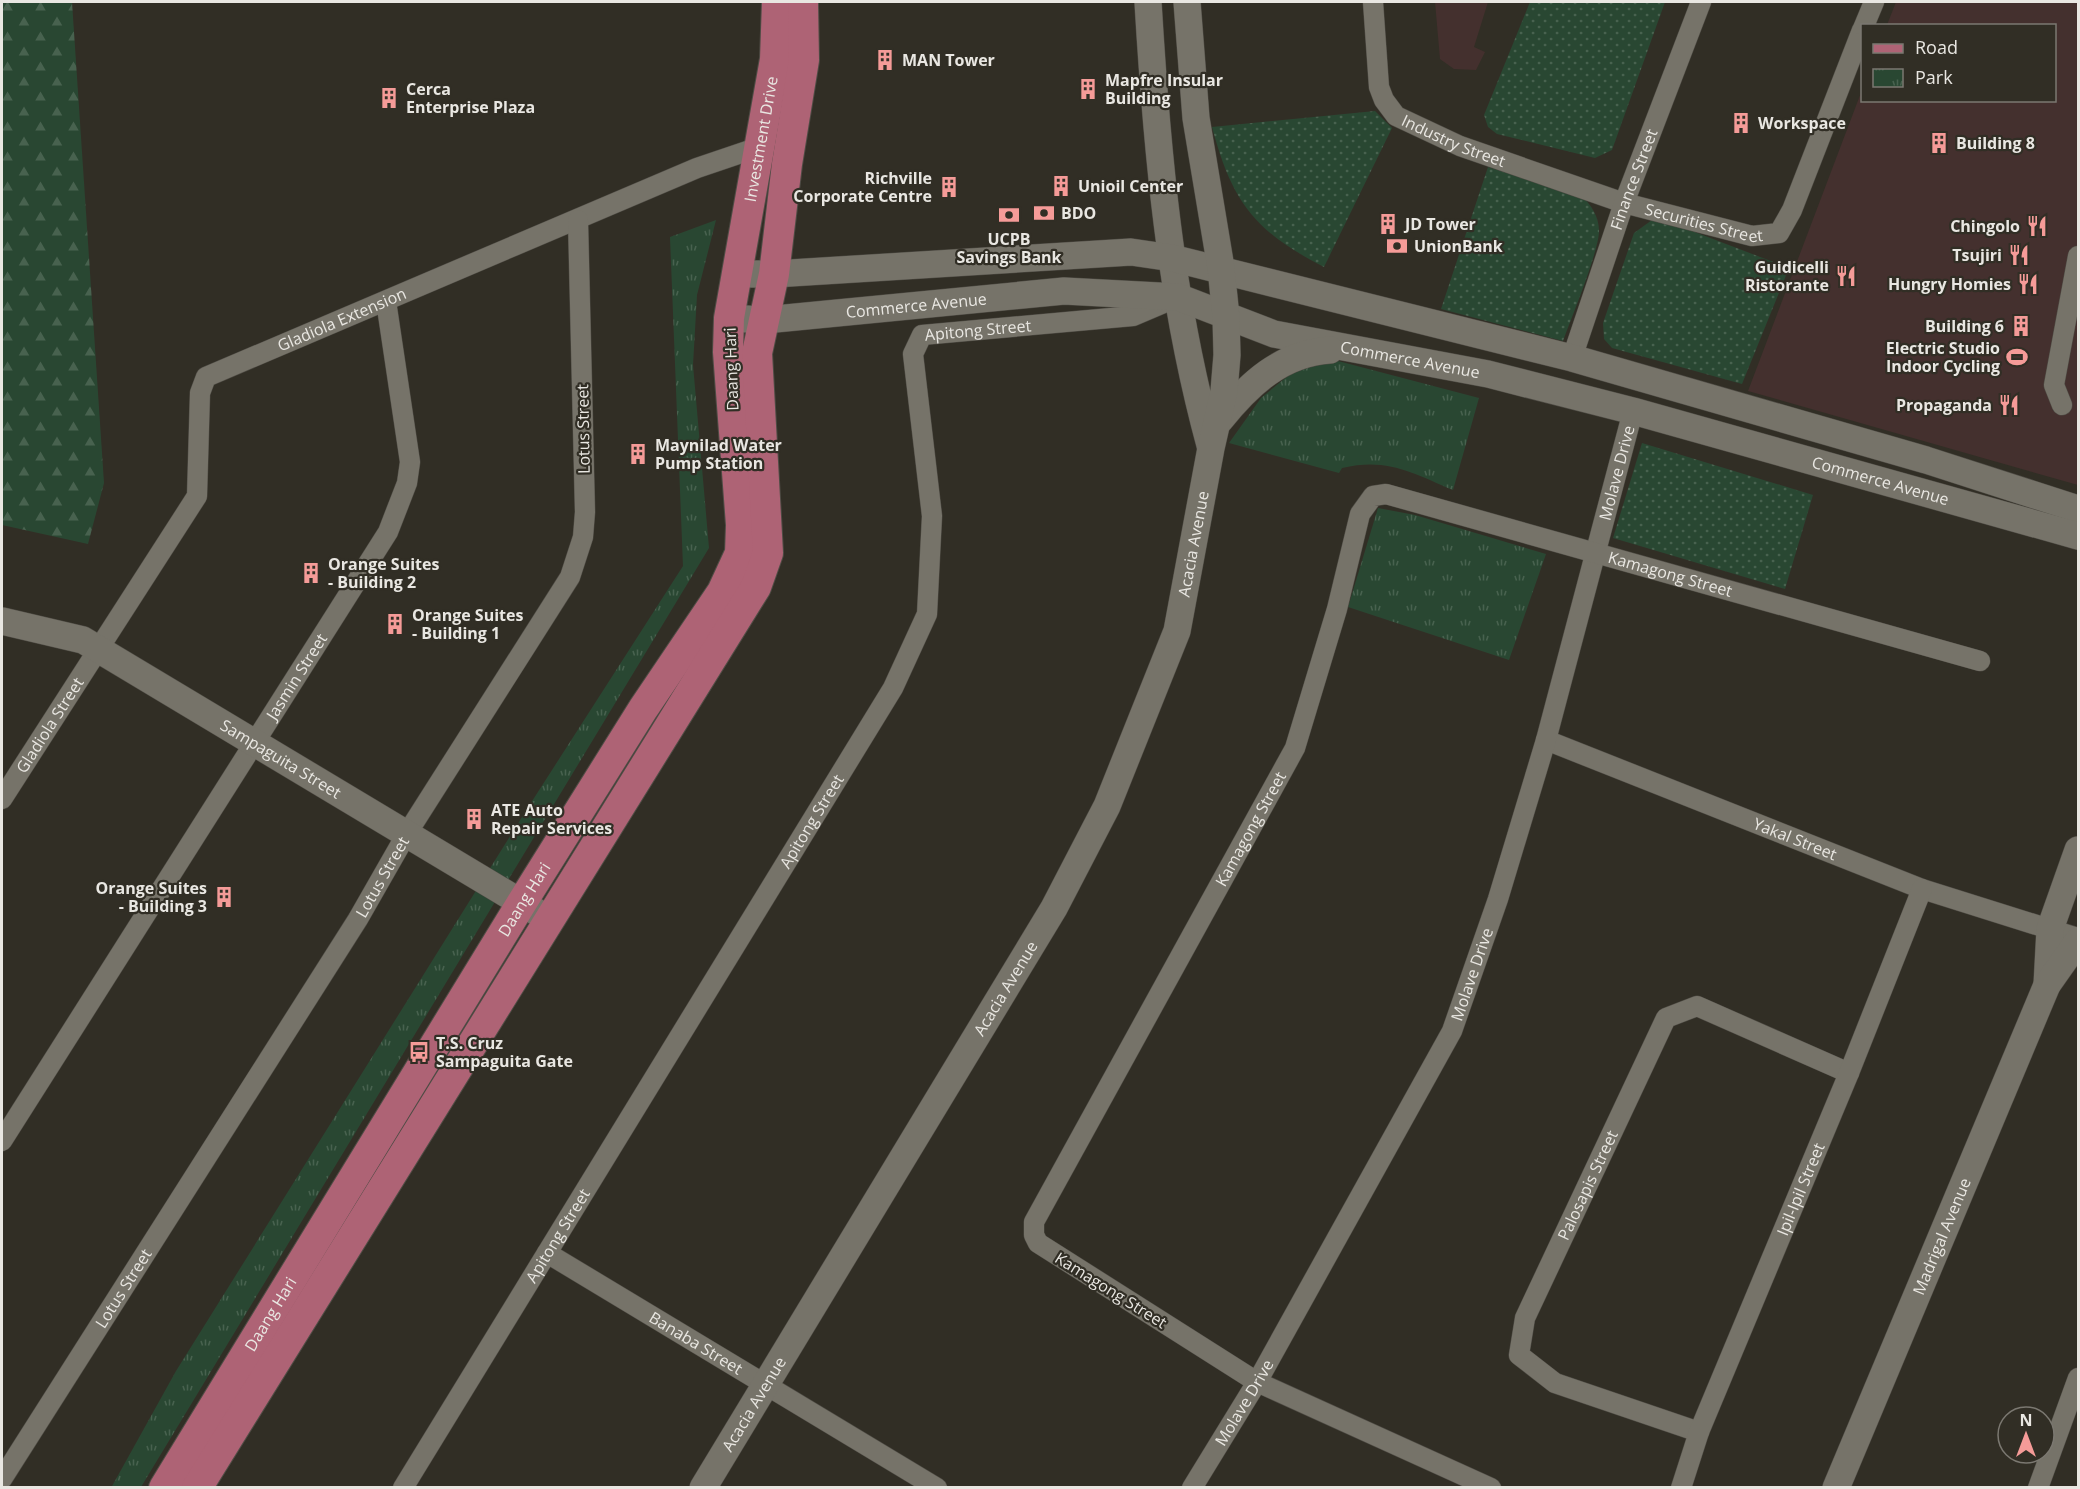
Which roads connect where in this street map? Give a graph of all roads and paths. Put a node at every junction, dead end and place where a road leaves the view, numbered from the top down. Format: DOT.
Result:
graph roads {
  1 [pos="777,2"];
  2 [pos="803,2"];
  3 [pos="1148,2"];
  4 [pos="1187,2"];
  5 [pos="1373,2"];
  6 [pos="1701,2"];
  7 [pos="1874,2"];
  8 [pos="1865,24"];
  9 [pos="1861,35"];
  10 [pos="759,147"];
  11 [pos="1624,203"];
  12 [pos="579,220"];
  13 [pos="2079,256"];
  14 [pos="1172,258"];
  15 [pos="1221,268"];
  16 [pos="736,274"];
  17 [pos="774,274"];
  18 [pos="1178,297"];
  19 [pos="386,301"];
  20 [pos="1226,317"];
  21 [pos="729,318"];
  22 [pos="765,321"];
  23 [pos="1347,348"];
  24 [pos="1572,358"];
  25 [pos="2062,405"];
  26 [pos="1633,411"];
  27 [pos="1214,435"];
  28 [pos="2079,508"];
  29 [pos="2079,536"];
  30 [pos="1596,553"];
  31 [pos="2,621"];
  32 [pos="98,649"];
  33 [pos="1980,661"];
  34 [pos="1545,740"];
  35 [pos="256,742"];
  36 [pos="2,799"];
  37 [pos="405,835"];
  38 [pos="2079,850"];
  39 [pos="1922,889"];
  40 [pos="522,904"];
  41 [pos="550,920"];
  42 [pos="2050,929"];
  43 [pos="2079,939"];
  44 [pos="2047,985"];
  45 [pos="1849,1073"];
  46 [pos="2,1141"];
  47 [pos="547,1253"];
  48 [pos="2079,1378"];
  49 [pos="1257,1382"];
  50 [pos="764,1384"];
  51 [pos="1700,1432"];
  52 [pos="2,1479"];
  53 [pos="164,1488"];
  54 [pos="197,1488"];
  55 [pos="403,1488"];
  56 [pos="703,1488"];
  57 [pos="937,1488"];
  58 [pos="1192,1488"];
  59 [pos="1491,1488"];
  60 [pos="1681,1488"];
  61 [pos="1836,1488"];
  62 [pos="2038,1488"];
  1 -- 10 [label="main road, Investment Drive"];
  2 -- 17 [label="main road, Investment Drive"];
  3 -- 14 [label="main road, Acacia Avenue"];
  4 -- 15 [label="main road, Acacia Avenue"];
  5 -- 11 [label="street, Industry Street"];
  6 -- 11 [label="street, Finance Street"];
  7 -- 8 [label="street"];
  9 -- 11 [label="street, Securities Street"];
  10 -- 12 [label="street, Gladiola Extension"];
  10 -- 16 [label="main road, Investment Drive"];
  11 -- 24 [label="street, Finance Street"];
  12 -- 19 [label="street, Gladiola Extension"];
  12 -- 37 [label="street, Lotus Street"];
  13 -- 25 [label="street"];
  14 -- 15 [label="main road, Commerce Avenue"];
  14 -- 17 [label="main road, Commerce Avenue"];
  14 -- 18 [label="main road, Acacia Avenue"];
  15 -- 20 [label="main road, Acacia Avenue"];
  15 -- 24 [label="main road, Commerce Avenue"];
  16 -- 17 [label="main road, Commerce Avenue"];
  16 -- 21 [label="main road, Daang Hari"];
  17 -- 22 [label="main road, Daang Hari"];
  18 -- 20 [label="main road, Commerce Avenue"];
  18 -- 22 [label="main road, Commerce Avenue"];
  18 -- 27 [label="main road, Acacia Avenue"];
  18 -- 47 [label="street, Apitong Street"];
  19 -- 32 [label="street, Gladiola Extension"];
  19 -- 35 [label="street, Jasmin Street"];
  20 -- 23 [label="main road, Commerce Avenue"];
  20 -- 27 [label="main road, Acacia Avenue"];
  21 -- 22 [label="main road, Commerce Avenue"];
  21 -- 40 [label="main road, Daang Hari"];
  22 -- 41 [label="main road, Daang Hari"];
  23 -- 26 [label="main road, Commerce Avenue"];
  23 -- 27 [label="main road"];
  24 -- 28 [label="main road, Commerce Avenue"];
  26 -- 29 [label="main road, Commerce Avenue"];
  26 -- 30 [label="street, Molave Drive"];
  27 -- 50 [label="main road, Acacia Avenue"];
  30 -- 33 [label="street, Kamagong Street"];
  30 -- 34 [label="street, Molave Drive"];
  30 -- 49 [label="street, Kamagong Street"];
  31 -- 32 [label="main road, Sampaguita Street"];
  32 -- 35 [label="main road, Sampaguita Street"];
  32 -- 36 [label="street, Gladiola Street"];
  34 -- 39 [label="street, Yakal Street"];
  34 -- 49 [label="street, Molave Drive"];
  35 -- 37 [label="main road, Sampaguita Street"];
  35 -- 46 [label="street, Jasmin Street"];
  37 -- 40 [label="main road, Sampaguita Street"];
  37 -- 52 [label="street, Lotus Street"];
  38 -- 42 [label="main road, Madrigal Avenue"];
  39 -- 42 [label="street, Yakal Street"];
  39 -- 45 [label="street, Ipil-Ipil Street"];
  40 -- 41 [label="main road, Sampaguita Street"];
  40 -- 53 [label="main road, Daang Hari"];
  41 -- 54 [label="main road, Daang Hari"];
  42 -- 43 [label="street, Yakal Street"];
  42 -- 44 [label="main road, Madrigal Avenue"];
  43 -- 44 [label="main road, Madrigal Avenue"];
  44 -- 61 [label="main road, Madrigal Avenue"];
  45 -- 51 [label="street, Ipil-Ipil Street"];
  45 -- 51 [label="street, Palosapis Street"];
  47 -- 50 [label="street, Banaba Street"];
  47 -- 55 [label="street, Apitong Street"];
  48 -- 62 [label="street"];
  49 -- 58 [label="street, Molave Drive"];
  49 -- 59 [label="street, Kamagong Street"];
  50 -- 56 [label="main road, Acacia Avenue"];
  50 -- 57 [label="street, Banaba Street"];
  51 -- 60 [label="street, Ipil-Ipil Street"];
}
